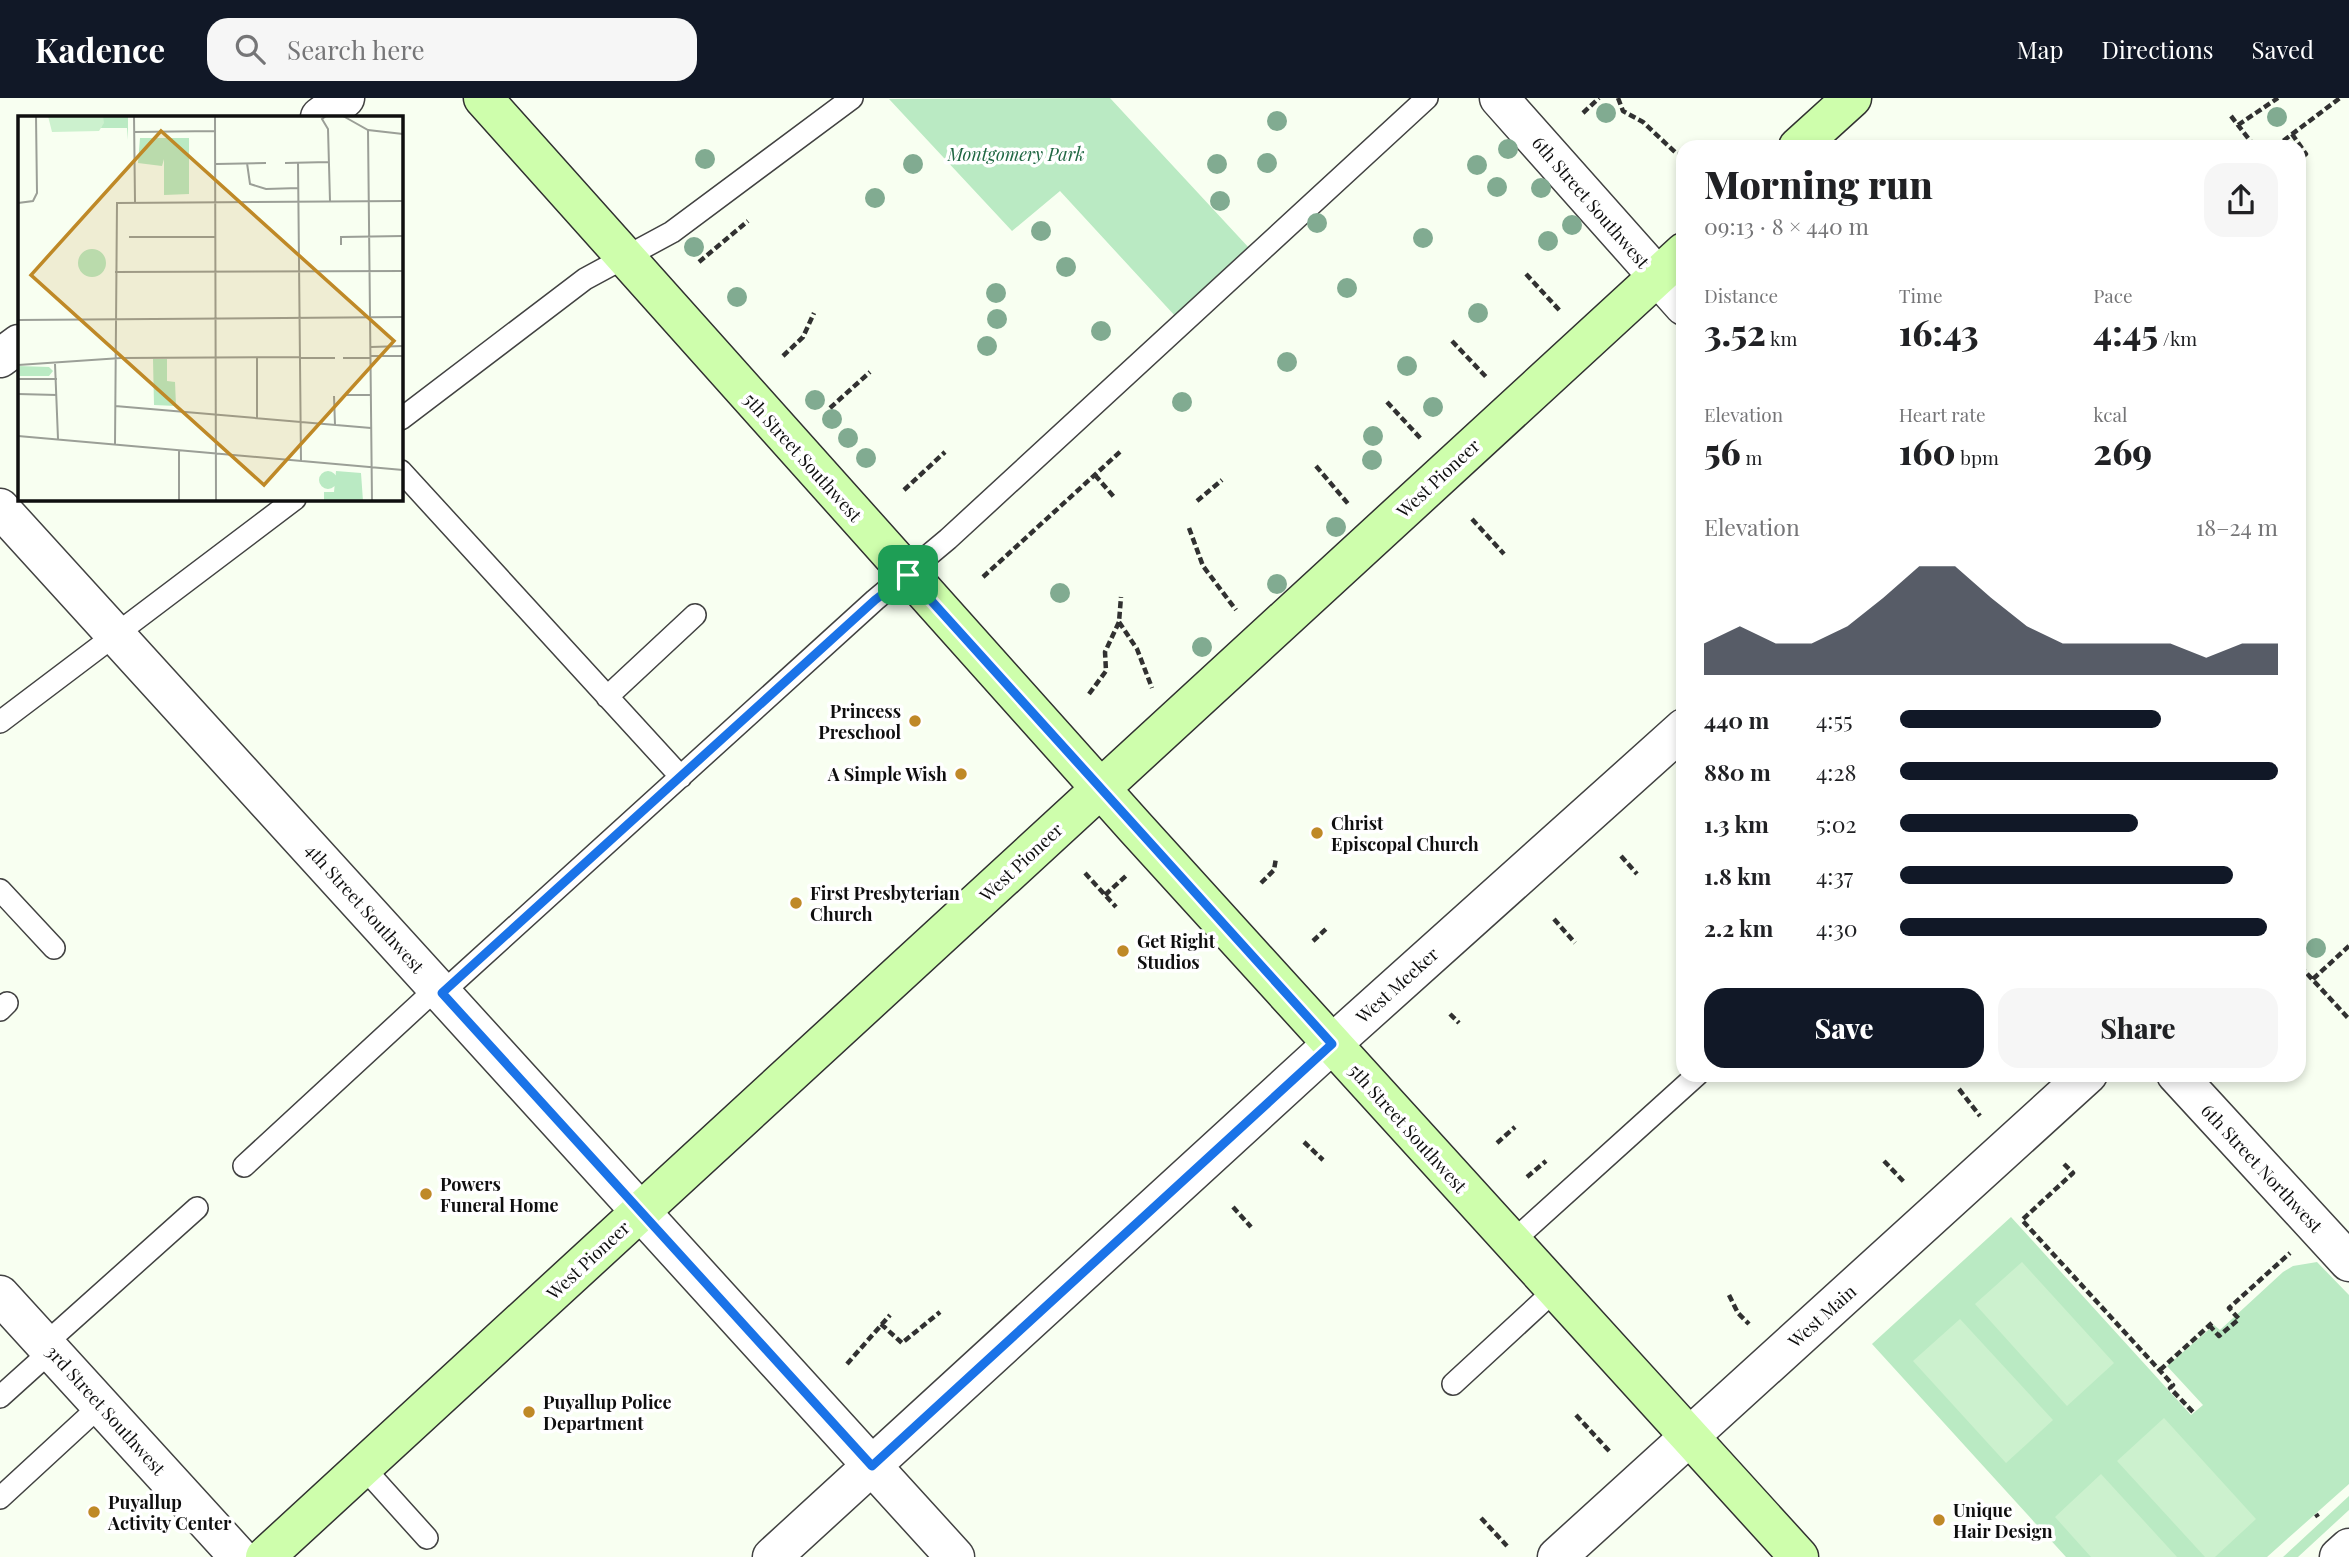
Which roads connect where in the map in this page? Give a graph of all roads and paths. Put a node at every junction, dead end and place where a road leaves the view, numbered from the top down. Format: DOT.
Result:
graph roads {
  1 [pos="345,98"];
  2 [pos="484,98"];
  3 [pos="852,98"];
  4 [pos="1427,98"];
  5 [pos="1499,98"];
  6 [pos="1599,98"];
  7 [pos="1618,98"];
  8 [pos="1852,98"];
  9 [pos="2278,98"];
  10 [pos="2340,98"];
  11 [pos="1583,113"];
  12 [pos="321,116"];
  13 [pos="2231,116"];
  14 [pos="2238,125"];
  15 [pos="2292,134"];
  16 [pos="1806,140"];
  17 [pos="2250,140"];
  18 [pos="2285,140"];
  19 [pos="2296,140"];
  20 [pos="1676,153"];
  21 [pos="748,221"];
  22 [pos="625,259"];
  23 [pos="699,262"];
  24 [pos="1670,264"];
  25 [pos="1526,274"];
  26 [pos="1676,282"];
  27 [pos="1561,312"];
  28 [pos="814,313"];
  29 [pos="1452,341"];
  30 [pos="18,345"];
  31 [pos="783,356"];
  32 [pos="0,358"];
  33 [pos="870,372"];
  34 [pos="1488,379"];
  35 [pos="1387,402"];
  36 [pos="830,408"];
  37 [pos="402,418"];
  38 [pos="1422,440"];
  39 [pos="1122,450"];
  40 [pos="945,452"];
  41 [pos="1316,466"];
  42 [pos="402,472"];
  43 [pos="1095,475"];
  44 [pos="1222,480"];
  45 [pos="904,490"];
  46 [pos="1114,497"];
  47 [pos="294,500"];
  48 [pos="1197,501"];
  49 [pos="1350,506"];
  50 [pos="0,508"];
  51 [pos="1472,519"];
  52 [pos="1189,528"];
  53 [pos="1504,554"];
  54 [pos="908,575"];
  55 [pos="983,577"];
  56 [pos="1121,597"];
  57 [pos="1236,610"];
  58 [pos="695,615"];
  59 [pos="1119,622"];
  60 [pos="116,635"];
  61 [pos="1152,688"];
  62 [pos="1089,694"];
  63 [pos="607,696"];
  64 [pos="0,722"];
  65 [pos="1676,736"];
  66 [pos="681,777"];
  67 [pos="1101,788"];
  68 [pos="1621,856"];
  69 [pos="1276,858"];
  70 [pos="1085,873"];
  71 [pos="1128,873"];
  72 [pos="1637,874"];
  73 [pos="1261,883"];
  74 [pos="0,890"];
  75 [pos="1105,895"];
  76 [pos="1116,907"];
  77 [pos="1554,919"];
  78 [pos="1327,928"];
  79 [pos="1313,941"];
  80 [pos="1575,943"];
  81 [pos="2349,946"];
  82 [pos="54,948"];
  83 [pos="2306,972"];
  84 [pos="2313,979"];
  85 [pos="440,990"];
  86 [pos="1450,1014"];
  87 [pos="2349,1019"];
  88 [pos="1459,1023"];
  89 [pos="1332,1044"];
  90 [pos="1689,1082"];
  91 [pos="2079,1082"];
  92 [pos="2182,1082"];
  93 [pos="1959,1088"];
  94 [pos="1980,1116"];
  95 [pos="1515,1127"];
  96 [pos="1304,1142"];
  97 [pos="1497,1143"];
  98 [pos="1323,1160"];
  99 [pos="1884,1160"];
  100 [pos="1546,1161"];
  101 [pos="2064,1164"];
  102 [pos="244,1166"];
  103 [pos="1527,1177"];
  104 [pos="1905,1183"];
  105 [pos="197,1208"];
  106 [pos="1233,1208"];
  107 [pos="640,1212"];
  108 [pos="1251,1227"];
  109 [pos="1512,1242"];
  110 [pos="2299,1245"];
  111 [pos="2349,1262"];
  112 [pos="1556,1290"];
  113 [pos="0,1295"];
  114 [pos="1729,1295"];
  115 [pos="940,1312"];
  116 [pos="891,1315"];
  117 [pos="881,1324"];
  118 [pos="1749,1324"];
  119 [pos="48,1347"];
  120 [pos="847,1364"];
  121 [pos="2160,1370"];
  122 [pos="2165,1376"];
  123 [pos="2160,1381"];
  124 [pos="1453,1384"];
  125 [pos="0,1398"];
  126 [pos="101,1405"];
  127 [pos="2193,1412"];
  128 [pos="1576,1415"];
  129 [pos="1689,1436"];
  130 [pos="1610,1452"];
  131 [pos="872,1466"];
  132 [pos="362,1467"];
  133 [pos="0,1498"];
  134 [pos="1481,1518"];
  135 [pos="427,1538"];
  136 [pos="1507,1546"];
  137 [pos="2349,1548"];
  138 [pos="239,1557"];
  139 [pos="265,1557"];
  140 [pos="772,1557"];
  141 [pos="956,1557"];
  142 [pos="1557,1557"];
  143 [pos="1799,1557"];
  144 [pos="2339,1557"];
  1 -- 12 [label="street"];
  2 -- 22 [label="main road, 5th Street Southwest"];
  3 -- 22 [label="lane"];
  4 -- 54 [label="lane"];
  5 -- 24 [label="street, 6th Street Southwest"];
  6 -- 11 [label="path"];
  7 -- 20 [label="path"];
  8 -- 16 [label="main road"];
  9 -- 14 [label="path"];
  10 -- 15 [label="path"];
  13 -- 14 [label="path"];
  14 -- 17 [label="path"];
  15 -- 18 [label="path"];
  15 -- 19 [label="path"];
  21 -- 23 [label="path"];
  22 -- 37 [label="lane"];
  22 -- 54 [label="main road, 5th Street Southwest"];
  24 -- 26 [label="street, 6th Street Southwest"];
  24 -- 67 [label="main road, West Pioneer"];
  25 -- 27 [label="path"];
  28 -- 31 [label="path"];
  29 -- 34 [label="path"];
  30 -- 32 [label="street"];
  33 -- 36 [label="path"];
  35 -- 38 [label="path"];
  39 -- 43 [label="path"];
  40 -- 45 [label="path"];
  41 -- 49 [label="path"];
  42 -- 63 [label="lane"];
  43 -- 46 [label="path"];
  43 -- 55 [label="path"];
  44 -- 48 [label="path"];
  47 -- 60 [label="lane"];
  50 -- 60 [label="street, 4th Street Southwest"];
  51 -- 53 [label="path"];
  52 -- 57 [label="path"];
  54 -- 66 [label="lane"];
  54 -- 67 [label="main road, 5th Street Southwest"];
  56 -- 59 [label="path"];
  58 -- 63 [label="lane"];
  59 -- 61 [label="path"];
  59 -- 62 [label="path"];
  60 -- 64 [label="lane"];
  60 -- 85 [label="street, 4th Street Southwest"];
  63 -- 66 [label="lane"];
  65 -- 89 [label="street, West Meeker"];
  66 -- 85 [label="lane"];
  67 -- 89 [label="main road, 5th Street Southwest"];
  67 -- 107 [label="main road, West Pioneer"];
  68 -- 72 [label="path"];
  69 -- 73 [label="path"];
  70 -- 75 [label="path"];
  71 -- 75 [label="path"];
  74 -- 82 [label="lane"];
  75 -- 76 [label="path"];
  77 -- 80 [label="path"];
  78 -- 79 [label="path"];
  81 -- 84 [label="path"];
  83 -- 84 [label="path"];
  84 -- 87 [label="path"];
  85 -- 102 [label="lane"];
  85 -- 107 [label="street, 4th Street Southwest"];
  86 -- 88 [label="path"];
  89 -- 109 [label="main road, 5th Street Southwest"];
  89 -- 131 [label="street, West Meeker"];
  90 -- 109 [label="lane"];
  91 -- 129 [label="street, West Main"];
  92 -- 111 [label="street, 6th Street Northwest"];
  93 -- 94 [label="path"];
  95 -- 97 [label="path"];
  96 -- 98 [label="path"];
  99 -- 104 [label="path"];
  100 -- 103 [label="path"];
  101 -- 121 [label="path"];
  105 -- 119 [label="lane"];
  106 -- 108 [label="path"];
  107 -- 131 [label="street, 4th Street Southwest"];
  107 -- 132 [label="main road, West Pioneer"];
  109 -- 112 [label="main road, 5th Street Southwest"];
  110 -- 121 [label="path"];
  112 -- 124 [label="lane"];
  112 -- 129 [label="main road, 5th Street Southwest"];
  113 -- 119 [label="street, 3rd Street Southwest"];
  114 -- 118 [label="path"];
  115 -- 117 [label="path"];
  116 -- 117 [label="path"];
  117 -- 120 [label="path"];
  119 -- 125 [label="lane"];
  119 -- 126 [label="street, 3rd Street Southwest"];
  121 -- 122 [label="path"];
  122 -- 123 [label="path"];
  122 -- 127 [label="path"];
  126 -- 133 [label="lane"];
  126 -- 138 [label="street, 3rd Street Southwest"];
  128 -- 130 [label="path"];
  129 -- 142 [label="street, West Main"];
  129 -- 143 [label="main road, 5th Street Southwest"];
  131 -- 140 [label="street, West Meeker"];
  131 -- 141 [label="street, 4th Street Southwest"];
  132 -- 135 [label="lane"];
  132 -- 139 [label="main road, West Pioneer"];
  134 -- 136 [label="path"];
  137 -- 144 [label="street"];
}
